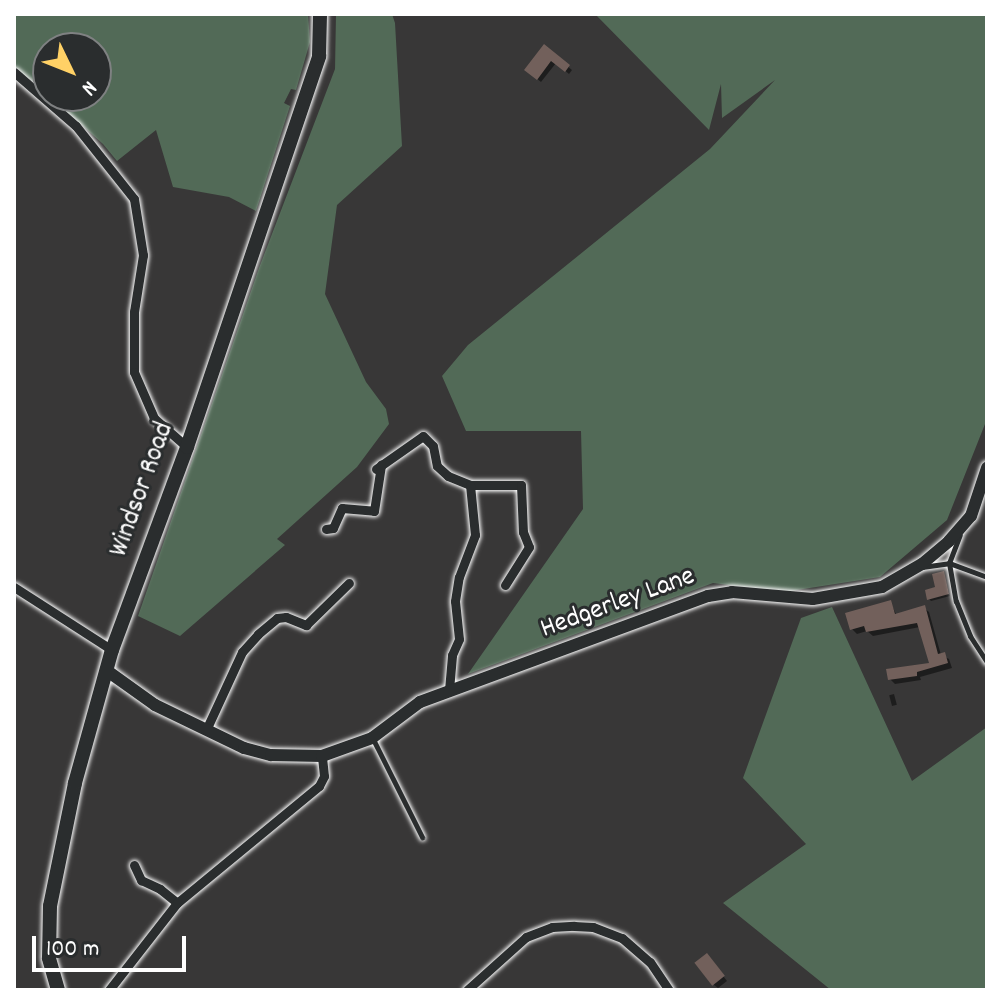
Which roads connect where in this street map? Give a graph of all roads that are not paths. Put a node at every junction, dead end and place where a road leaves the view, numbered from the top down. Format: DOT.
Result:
graph roads {
  1 [pos="320,14"];
  2 [pos="14,72"];
  3 [pos="187,447"];
  4 [pos="987,468"];
  5 [pos="470,485"];
  6 [pos="961,527"];
  7 [pos="326,529"];
  8 [pos="949,563"];
  9 [pos="918,566"];
  10 [pos="987,577"];
  11 [pos="349,583"];
  12 [pos="505,585"];
  13 [pos="14,587"];
  14 [pos="112,650"];
  15 [pos="987,662"];
  16 [pos="106,670"];
  17 [pos="449,690"];
  18 [pos="206,730"];
  19 [pos="372,738"];
  20 [pos="322,756"];
  21 [pos="422,837"];
  22 [pos="134,865"];
  23 [pos="177,903"];
  24 [pos="58,990"];
  25 [pos="109,990"];
  26 [pos="467,990"];
  27 [pos="669,990"];
  1 -- 3 [label="main road, Windsor Road"];
  2 -- 3 [label="street"];
  3 -- 14 [label="main road, Windsor Road"];
  4 -- 6 [label="street, Hedgerley Lane"];
  5 -- 7 [label="street"];
  5 -- 12 [label="street"];
  5 -- 17 [label="street"];
  6 -- 8 [label="lane"];
  6 -- 9 [label="street, Hedgerley Lane"];
  8 -- 9 [label="lane"];
  8 -- 10 [label="lane"];
  8 -- 15 [label="lane"];
  9 -- 17 [label="street, Hedgerley Lane"];
  11 -- 18 [label="street"];
  13 -- 14 [label="street"];
  14 -- 16 [label="main road, Windsor Road"];
  16 -- 18 [label="street, Hedgerley Lane"];
  16 -- 24 [label="main road, Windsor Road"];
  17 -- 19 [label="street, Hedgerley Lane"];
  18 -- 20 [label="street, Hedgerley Lane"];
  19 -- 20 [label="street, Hedgerley Lane"];
  19 -- 21 [label="lane"];
  20 -- 23 [label="street"];
  22 -- 23 [label="street"];
  23 -- 25 [label="street"];
  26 -- 27 [label="street"];
}
